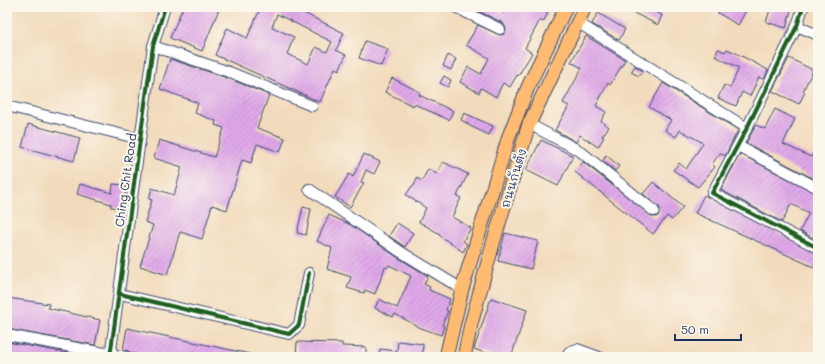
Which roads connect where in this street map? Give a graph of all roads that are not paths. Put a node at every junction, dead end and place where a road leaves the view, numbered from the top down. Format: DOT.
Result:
graph roads {
  1 [pos="165,7"];
  2 [pos="455,7"];
  3 [pos="566,7"];
  4 [pos="803,7"];
  5 [pos="579,12"];
  6 [pos="797,26"];
  7 [pos="500,29"];
  8 [pos="818,35"];
  9 [pos="153,46"];
  10 [pos="7,106"];
  11 [pos="312,106"];
  12 [pos="529,124"];
  13 [pos="748,128"];
  14 [pos="140,139"];
  15 [pos="738,146"];
  16 [pos="498,171"];
  17 [pos="513,176"];
  18 [pos="818,188"];
  19 [pos="309,189"];
  20 [pos="654,211"];
  21 [pos="818,248"];
  22 [pos="309,273"];
  23 [pos="462,289"];
  24 [pos="120,294"];
  25 [pos="455,318"];
  26 [pos="471,324"];
  27 [pos="7,335"];
  28 [pos="111,355"];
  29 [pos="466,356"];
  30 [pos="126,357"];
  31 [pos="446,357"];
  32 [pos="566,357"];
  33 [pos="599,357"];
  1 -- 9 [label="street, Ching Chit Road"];
  2 -- 7 [label="street"];
  3 -- 16 [label="main road, ถนนกันตัง"];
  4 -- 6 [label="street"];
  5 -- 12 [label="main road, ถนนกันตัง"];
  5 -- 13 [label="street"];
  6 -- 8 [label="street"];
  6 -- 13 [label="street"];
  9 -- 11 [label="street"];
  9 -- 14 [label="street, Ching Chit Road"];
  10 -- 14 [label="street"];
  12 -- 17 [label="main road, ถนนกันตัง"];
  12 -- 20 [label="street"];
  13 -- 15 [label="street"];
  14 -- 24 [label="street, Ching Chit Road"];
  15 -- 18 [label="street"];
  15 -- 21 [label="street"];
  16 -- 17 [label="main road"];
  16 -- 23 [label="main road, ถนนกันตัง"];
  17 -- 26 [label="main road, ถนนกันตัง"];
  19 -- 23 [label="street"];
  22 -- 24 [label="street"];
  23 -- 25 [label="main road, ถนนกันตัง"];
  24 -- 28 [label="street, Ching Chit Road"];
  25 -- 26 [label="main road"];
  25 -- 31 [label="main road, ถนนกันตัง"];
  26 -- 29 [label="main road, ถนนกันตัง"];
  27 -- 28 [label="street"];
  28 -- 30 [label="street"];
  32 -- 33 [label="street"];
}
